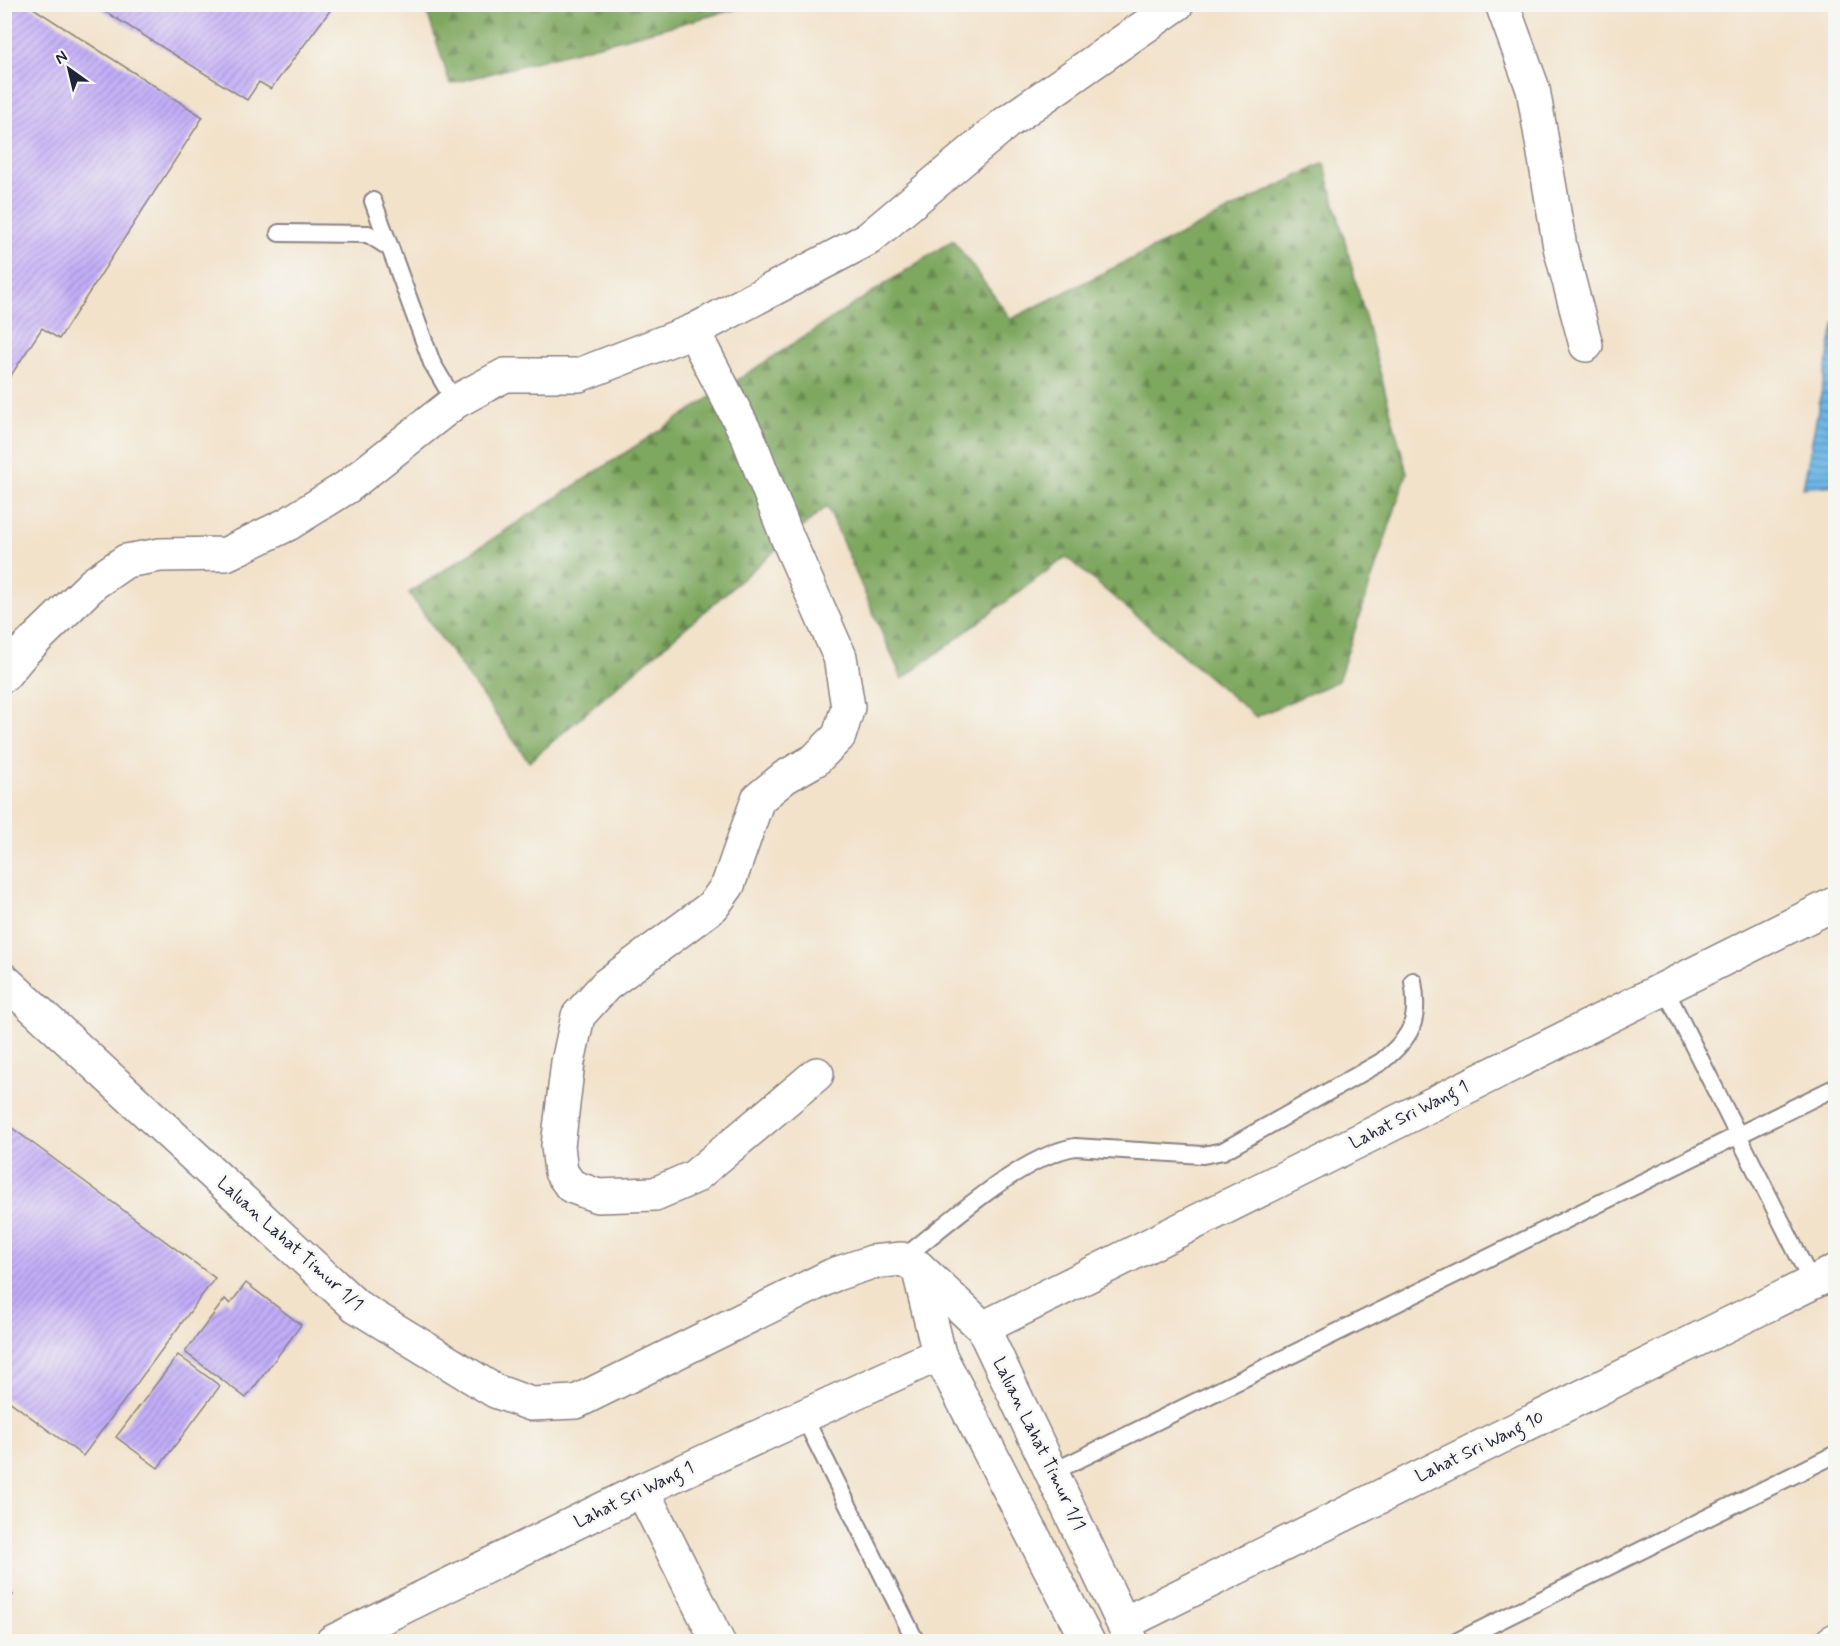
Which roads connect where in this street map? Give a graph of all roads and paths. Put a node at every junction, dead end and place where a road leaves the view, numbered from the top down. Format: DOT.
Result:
graph roads {
  1 [pos="1177,4"];
  2 [pos="1502,4"];
  3 [pos="373,201"];
  4 [pos="279,233"];
  5 [pos="390,248"];
  6 [pos="693,331"];
  7 [pos="1586,345"];
  8 [pos="455,402"];
  9 [pos="4,675"];
  10 [pos="1836,903"];
  11 [pos="4,980"];
  12 [pos="1413,981"];
  13 [pos="1664,987"];
  14 [pos="818,1074"];
  15 [pos="1836,1087"];
  16 [pos="1737,1134"];
  17 [pos="910,1263"];
  18 [pos="1824,1277"];
  19 [pos="983,1328"];
  20 [pos="939,1354"];
  21 [pos="802,1415"];
  22 [pos="1836,1454"];
  23 [pos="1053,1472"];
  24 [pos="642,1490"];
  25 [pos="1129,1632"];
  26 [pos="713,1640"];
  27 [pos="332,1641"];
  28 [pos="916,1641"];
  29 [pos="1088,1641"];
  30 [pos="1456,1641"];
  1 -- 6 [label="street"];
  2 -- 7 [label="street"];
  3 -- 5 [label="lane"];
  4 -- 5 [label="lane"];
  5 -- 8 [label="lane"];
  6 -- 8 [label="street"];
  6 -- 14 [label="street"];
  8 -- 9 [label="street"];
  10 -- 13 [label="street, Lahat Sri Wang 1"];
  11 -- 17 [label="street, Laluan Lahat Timur 1/1"];
  12 -- 17 [label="lane"];
  13 -- 16 [label="lane"];
  13 -- 19 [label="street, Lahat Sri Wang 1"];
  15 -- 16 [label="lane"];
  16 -- 18 [label="lane"];
  16 -- 23 [label="lane"];
  17 -- 19 [label="street, Laluan Lahat Timur 1/1"];
  17 -- 20 [label="street"];
  18 -- 25 [label="street, Lahat Sri Wang 10"];
  19 -- 23 [label="street, Laluan Lahat Timur 1/1"];
  20 -- 21 [label="street, Lahat Sri Wang 1"];
  20 -- 29 [label="street"];
  21 -- 24 [label="street, Lahat Sri Wang 1"];
  21 -- 28 [label="lane"];
  22 -- 30 [label="lane"];
  23 -- 25 [label="street, Laluan Lahat Timur 1/1"];
  24 -- 26 [label="street"];
  24 -- 27 [label="street, Lahat Sri Wang 1"];
}
